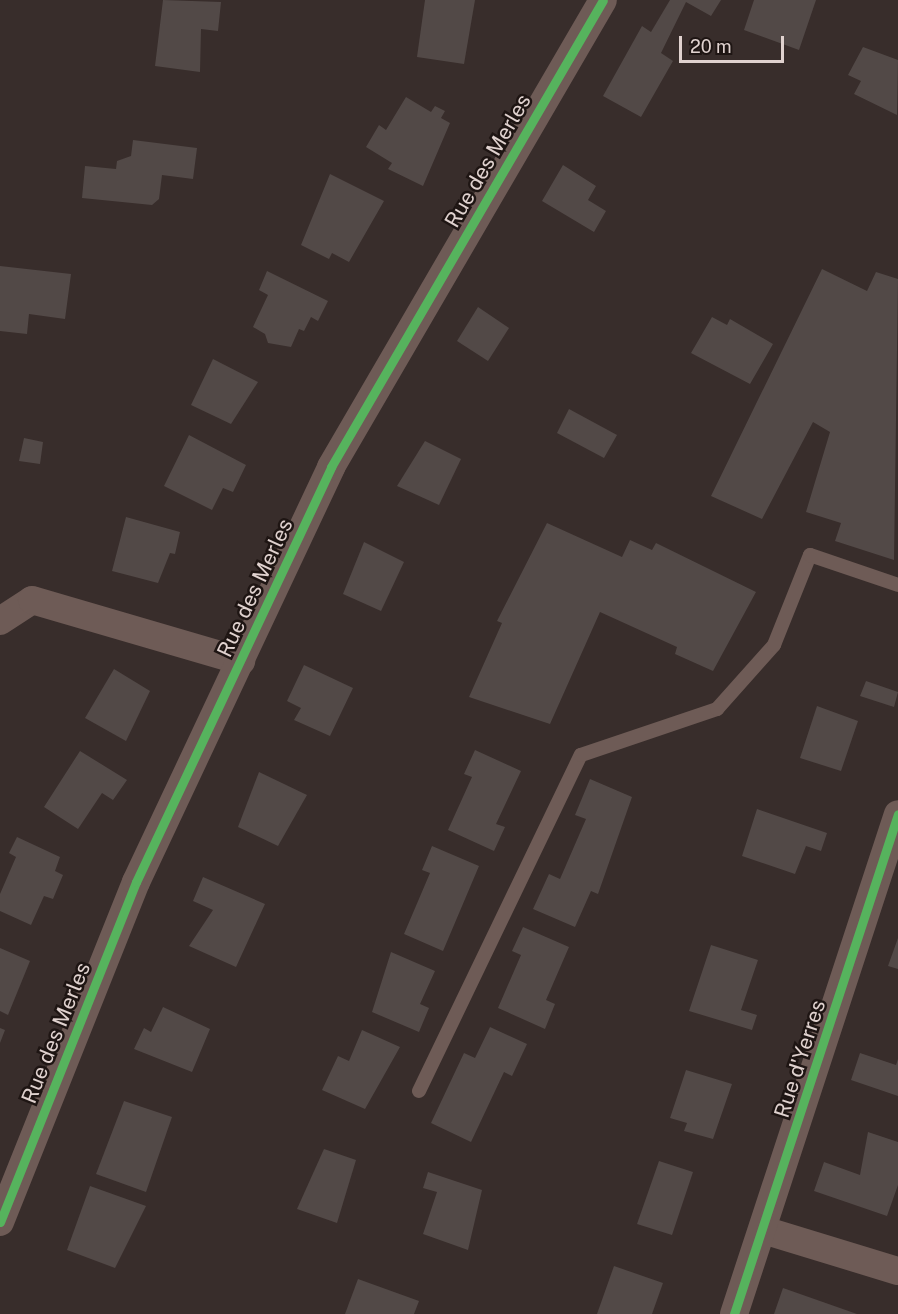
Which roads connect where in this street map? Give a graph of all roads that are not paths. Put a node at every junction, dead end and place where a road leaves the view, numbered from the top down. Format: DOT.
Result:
graph roads {
  1 [pos="603,0"];
  2 [pos="898,585"];
  3 [pos="0,621"];
  4 [pos="241,661"];
  5 [pos="898,814"];
  6 [pos="419,1091"];
  7 [pos="0,1222"];
  8 [pos="763,1230"];
  9 [pos="898,1270"];
  10 [pos="734,1314"];
  1 -- 4 [label="street, Rue des Merles"];
  2 -- 6 [label="lane"];
  3 -- 4 [label="street"];
  4 -- 7 [label="street, Rue des Merles"];
  5 -- 8 [label="street, Rue d'Yerres"];
  8 -- 9 [label="street"];
  8 -- 10 [label="street, Rue d'Yerres"];
}
